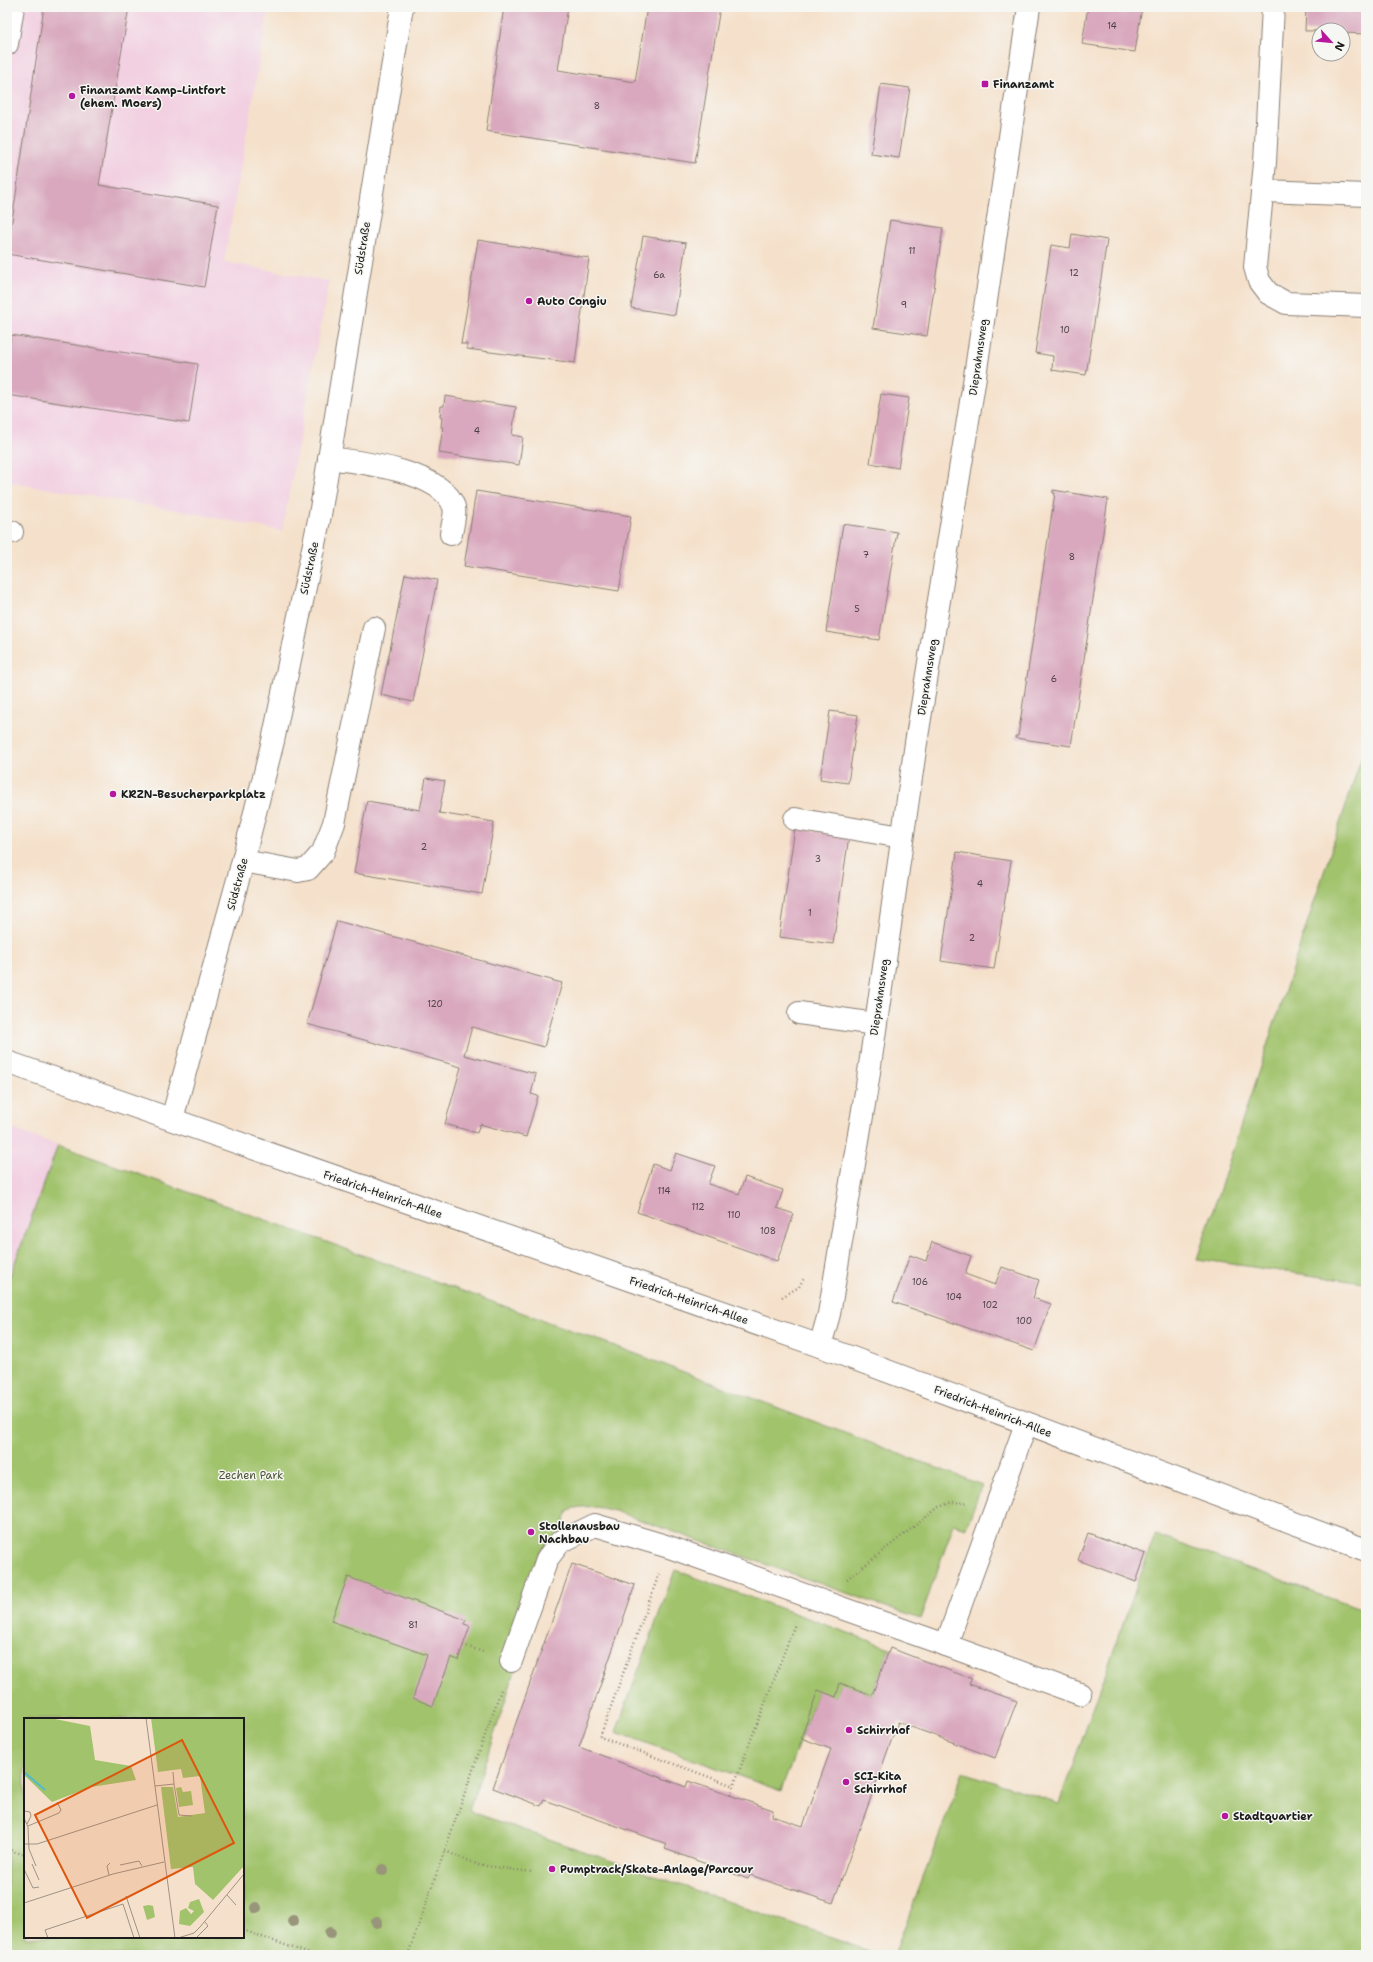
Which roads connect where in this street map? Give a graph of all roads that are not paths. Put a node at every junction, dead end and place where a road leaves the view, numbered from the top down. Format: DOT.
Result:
graph roads {
  1 [pos="13,7"];
  2 [pos="402,7"];
  3 [pos="1029,7"];
  4 [pos="1273,7"];
  5 [pos="7,44"];
  6 [pos="1262,191"];
  7 [pos="1366,195"];
  8 [pos="1366,306"];
  9 [pos="329,458"];
  10 [pos="451,534"];
  11 [pos="374,628"];
  12 [pos="795,819"];
  13 [pos="902,838"];
  14 [pos="243,861"];
  15 [pos="799,1013"];
  16 [pos="875,1024"];
  17 [pos="7,1062"];
  18 [pos="172,1119"];
  19 [pos="820,1346"];
  20 [pos="1026,1424"];
  21 [pos="1366,1550"];
  22 [pos="946,1645"];
  23 [pos="511,1661"];
  24 [pos="1080,1694"];
  1 -- 5 [label="street"];
  2 -- 9 [label="street, Südstraße"];
  3 -- 13 [label="street, Dieprahmsweg"];
  4 -- 6 [label="street"];
  6 -- 7 [label="street"];
  6 -- 8 [label="street"];
  9 -- 10 [label="street"];
  9 -- 14 [label="street, Südstraße"];
  11 -- 14 [label="street"];
  12 -- 13 [label="street"];
  13 -- 16 [label="street, Dieprahmsweg"];
  14 -- 18 [label="street, Südstraße"];
  15 -- 16 [label="street"];
  16 -- 19 [label="street, Dieprahmsweg"];
  17 -- 18 [label="street, Friedrich-Heinrich-Allee"];
  18 -- 19 [label="street, Friedrich-Heinrich-Allee"];
  19 -- 20 [label="street, Friedrich-Heinrich-Allee"];
  20 -- 21 [label="street, Friedrich-Heinrich-Allee"];
  20 -- 22 [label="street"];
  22 -- 23 [label="street"];
  22 -- 24 [label="street"];
}
